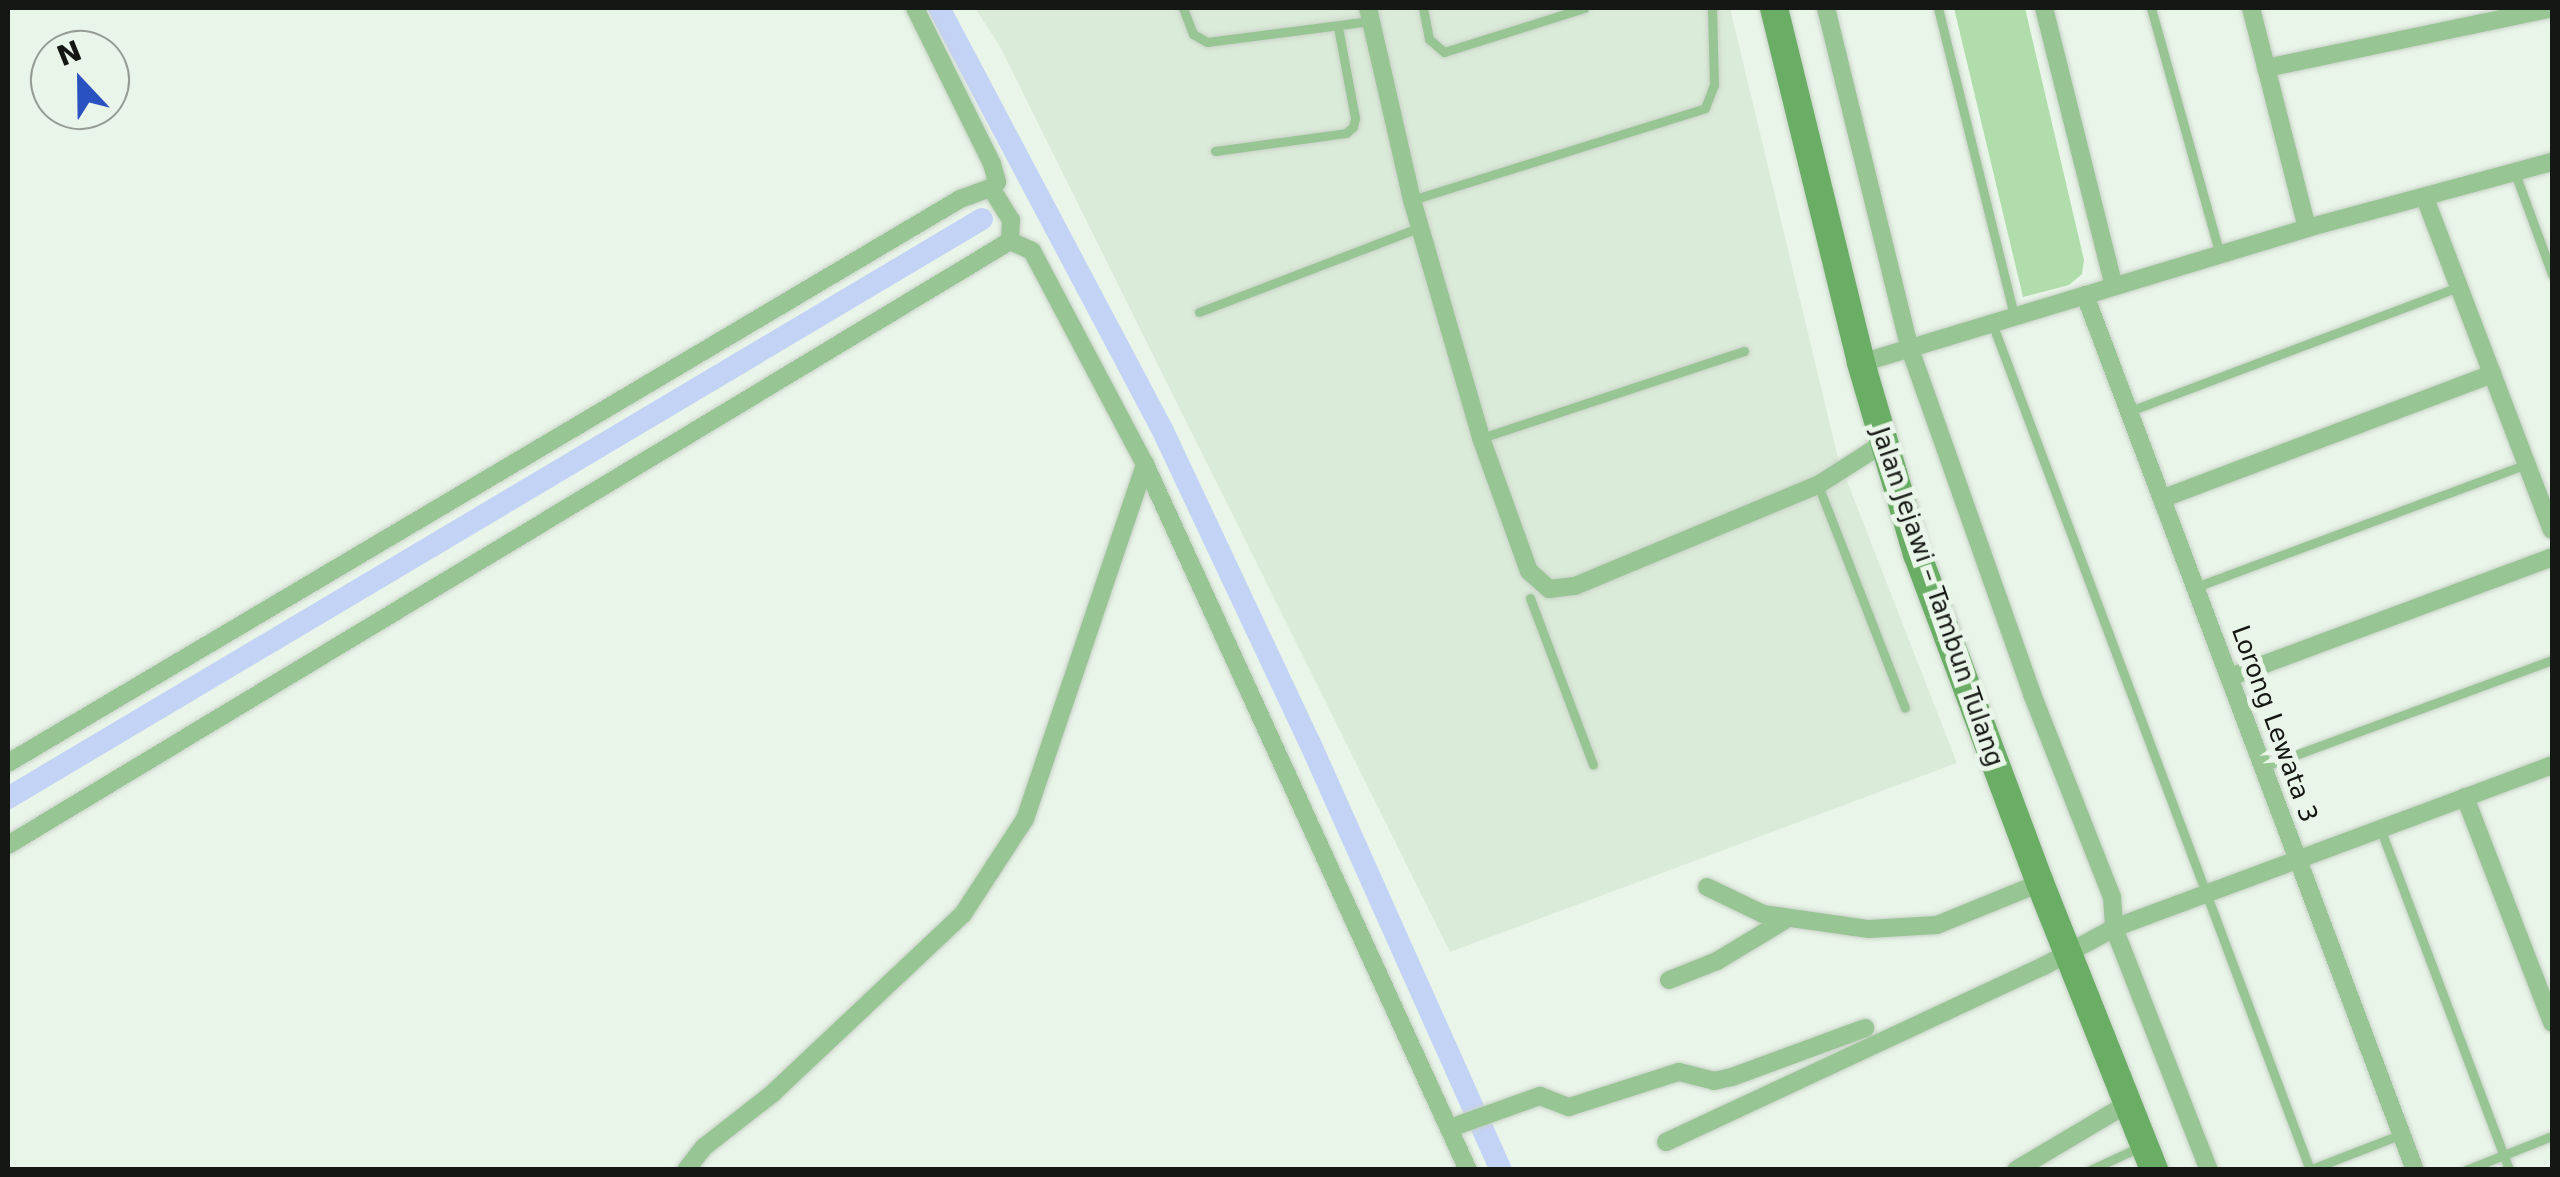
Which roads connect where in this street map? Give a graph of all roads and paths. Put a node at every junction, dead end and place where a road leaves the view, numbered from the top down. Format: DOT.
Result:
graph roads {
  1 [pos="915,8"];
  2 [pos="1183,8"];
  3 [pos="1422,8"];
  4 [pos="1584,8"];
  5 [pos="1712,8"];
  6 [pos="1774,8"];
  7 [pos="1826,8"];
  8 [pos="1938,8"];
  9 [pos="2044,8"];
  10 [pos="2150,8"];
  11 [pos="2251,8"];
  12 [pos="2552,11"];
  13 [pos="1370,14"];
  14 [pos="1338,27"];
  15 [pos="2266,68"];
  16 [pos="1215,151"];
  17 [pos="2552,162"];
  18 [pos="2515,173"];
  19 [pos="992,188"];
  20 [pos="2425,198"];
  21 [pos="1412,200"];
  22 [pos="1420,227"];
  23 [pos="2307,228"];
  24 [pos="1010,241"];
  25 [pos="2220,255"];
  26 [pos="2552,274"];
  27 [pos="2114,286"];
  28 [pos="2459,287"];
  29 [pos="2084,296"];
  30 [pos="1200,312"];
  31 [pos="2014,316"];
  32 [pos="1992,324"];
  33 [pos="1910,349"];
  34 [pos="1744,352"];
  35 [pos="1861,363"];
  36 [pos="2492,374"];
  37 [pos="2130,411"];
  38 [pos="1481,438"];
  39 [pos="1882,444"];
  40 [pos="1145,464"];
  41 [pos="2527,464"];
  42 [pos="1818,485"];
  43 [pos="2164,498"];
  44 [pos="2552,530"];
  45 [pos="2552,558"];
  46 [pos="2196,586"];
  47 [pos="1530,598"];
  48 [pos="2552,660"];
  49 [pos="2230,677"];
  50 [pos="1905,708"];
  51 [pos="8,763"];
  52 [pos="1592,765"];
  53 [pos="2552,765"];
  54 [pos="2263,767"];
  55 [pos="2466,798"];
  56 [pos="2380,828"];
  57 [pos="8,845"];
  58 [pos="2297,859"];
  59 [pos="2040,883"];
  60 [pos="1707,887"];
  61 [pos="2208,891"];
  62 [pos="1785,920"];
  63 [pos="2114,928"];
  64 [pos="2068,954"];
  65 [pos="2544,972"];
  66 [pos="1669,980"];
  67 [pos="2552,1023"];
  68 [pos="1865,1028"];
  69 [pos="2130,1102"];
  70 [pos="1457,1126"];
  71 [pos="2402,1134"];
  72 [pos="2552,1136"];
  73 [pos="1666,1142"];
  74 [pos="2504,1156"];
  75 [pos="2149,1157"];
  76 [pos="2310,1169"];
  77 [pos="686,1170"];
  78 [pos="1468,1170"];
  79 [pos="2016,1170"];
  80 [pos="2090,1170"];
  81 [pos="2209,1170"];
  82 [pos="2415,1170"];
  83 [pos="2466,1170"];
  84 [pos="2509,1170"];
  1 -- 19 [label="street"];
  2 -- 14 [label="lane"];
  3 -- 4 [label="lane"];
  5 -- 21 [label="lane"];
  6 -- 35 [label="street, Jalan Jejawi – Tambun Tulang"];
  7 -- 33 [label="street"];
  8 -- 31 [label="lane"];
  9 -- 27 [label="street"];
  10 -- 25 [label="lane"];
  11 -- 15 [label="street"];
  12 -- 15 [label="street"];
  13 -- 14 [label="lane"];
  13 -- 21 [label="street"];
  14 -- 16 [label="lane"];
  15 -- 23 [label="street"];
  17 -- 18 [label="street"];
  18 -- 20 [label="street"];
  18 -- 26 [label="lane"];
  19 -- 24 [label="street"];
  19 -- 51 [label="street"];
  20 -- 23 [label="street"];
  20 -- 28 [label="street"];
  21 -- 22 [label="street"];
  22 -- 30 [label="lane"];
  22 -- 38 [label="street"];
  23 -- 25 [label="street"];
  24 -- 40 [label="street"];
  24 -- 57 [label="street"];
  25 -- 27 [label="street"];
  27 -- 29 [label="street"];
  28 -- 36 [label="street"];
  28 -- 37 [label="lane"];
  29 -- 31 [label="street"];
  29 -- 37 [label="street, Lorong Lewata 3"];
  31 -- 32 [label="street"];
  32 -- 33 [label="street"];
  32 -- 61 [label="lane"];
  33 -- 35 [label="street"];
  33 -- 63 [label="street"];
  34 -- 38 [label="lane"];
  35 -- 39 [label="street, Jalan Jejawi – Tambun Tulang"];
  36 -- 41 [label="street"];
  36 -- 43 [label="street"];
  37 -- 43 [label="street, Lorong Lewata 3"];
  38 -- 42 [label="street"];
  39 -- 42 [label="street"];
  39 -- 59 [label="street, Jalan Jejawi – Tambun Tulang"];
  40 -- 70 [label="street"];
  40 -- 77 [label="street"];
  41 -- 44 [label="street"];
  41 -- 46 [label="lane"];
  42 -- 50 [label="lane"];
  43 -- 46 [label="street, Lorong Lewata 3"];
  45 -- 49 [label="street"];
  46 -- 49 [label="street, Lorong Lewata 3"];
  47 -- 52 [label="lane"];
  48 -- 54 [label="lane"];
  49 -- 54 [label="street, Lorong Lewata 3"];
  53 -- 55 [label="street"];
  54 -- 58 [label="street, Lorong Lewata 3"];
  55 -- 56 [label="street"];
  55 -- 65 [label="street"];
  56 -- 58 [label="street"];
  56 -- 74 [label="lane"];
  58 -- 61 [label="street"];
  58 -- 71 [label="street, Lorong Lewata 3"];
  59 -- 62 [label="street"];
  59 -- 64 [label="street, Jalan Jejawi – Tambun Tulang"];
  60 -- 62 [label="street"];
  61 -- 63 [label="street"];
  61 -- 76 [label="lane"];
  62 -- 66 [label="street"];
  63 -- 64 [label="street"];
  63 -- 81 [label="street"];
  64 -- 69 [label="street, Jalan Jejawi – Tambun Tulang"];
  64 -- 73 [label="street"];
  65 -- 67 [label="street"];
  68 -- 70 [label="street"];
  69 -- 75 [label="street, Jalan Jejawi – Tambun Tulang"];
  69 -- 79 [label="street"];
  70 -- 78 [label="street"];
  71 -- 76 [label="lane"];
  71 -- 82 [label="street, Lorong Lewata 3"];
  72 -- 74 [label="lane"];
  74 -- 83 [label="lane"];
  74 -- 84 [label="lane"];
  75 -- 80 [label="lane"];
}
